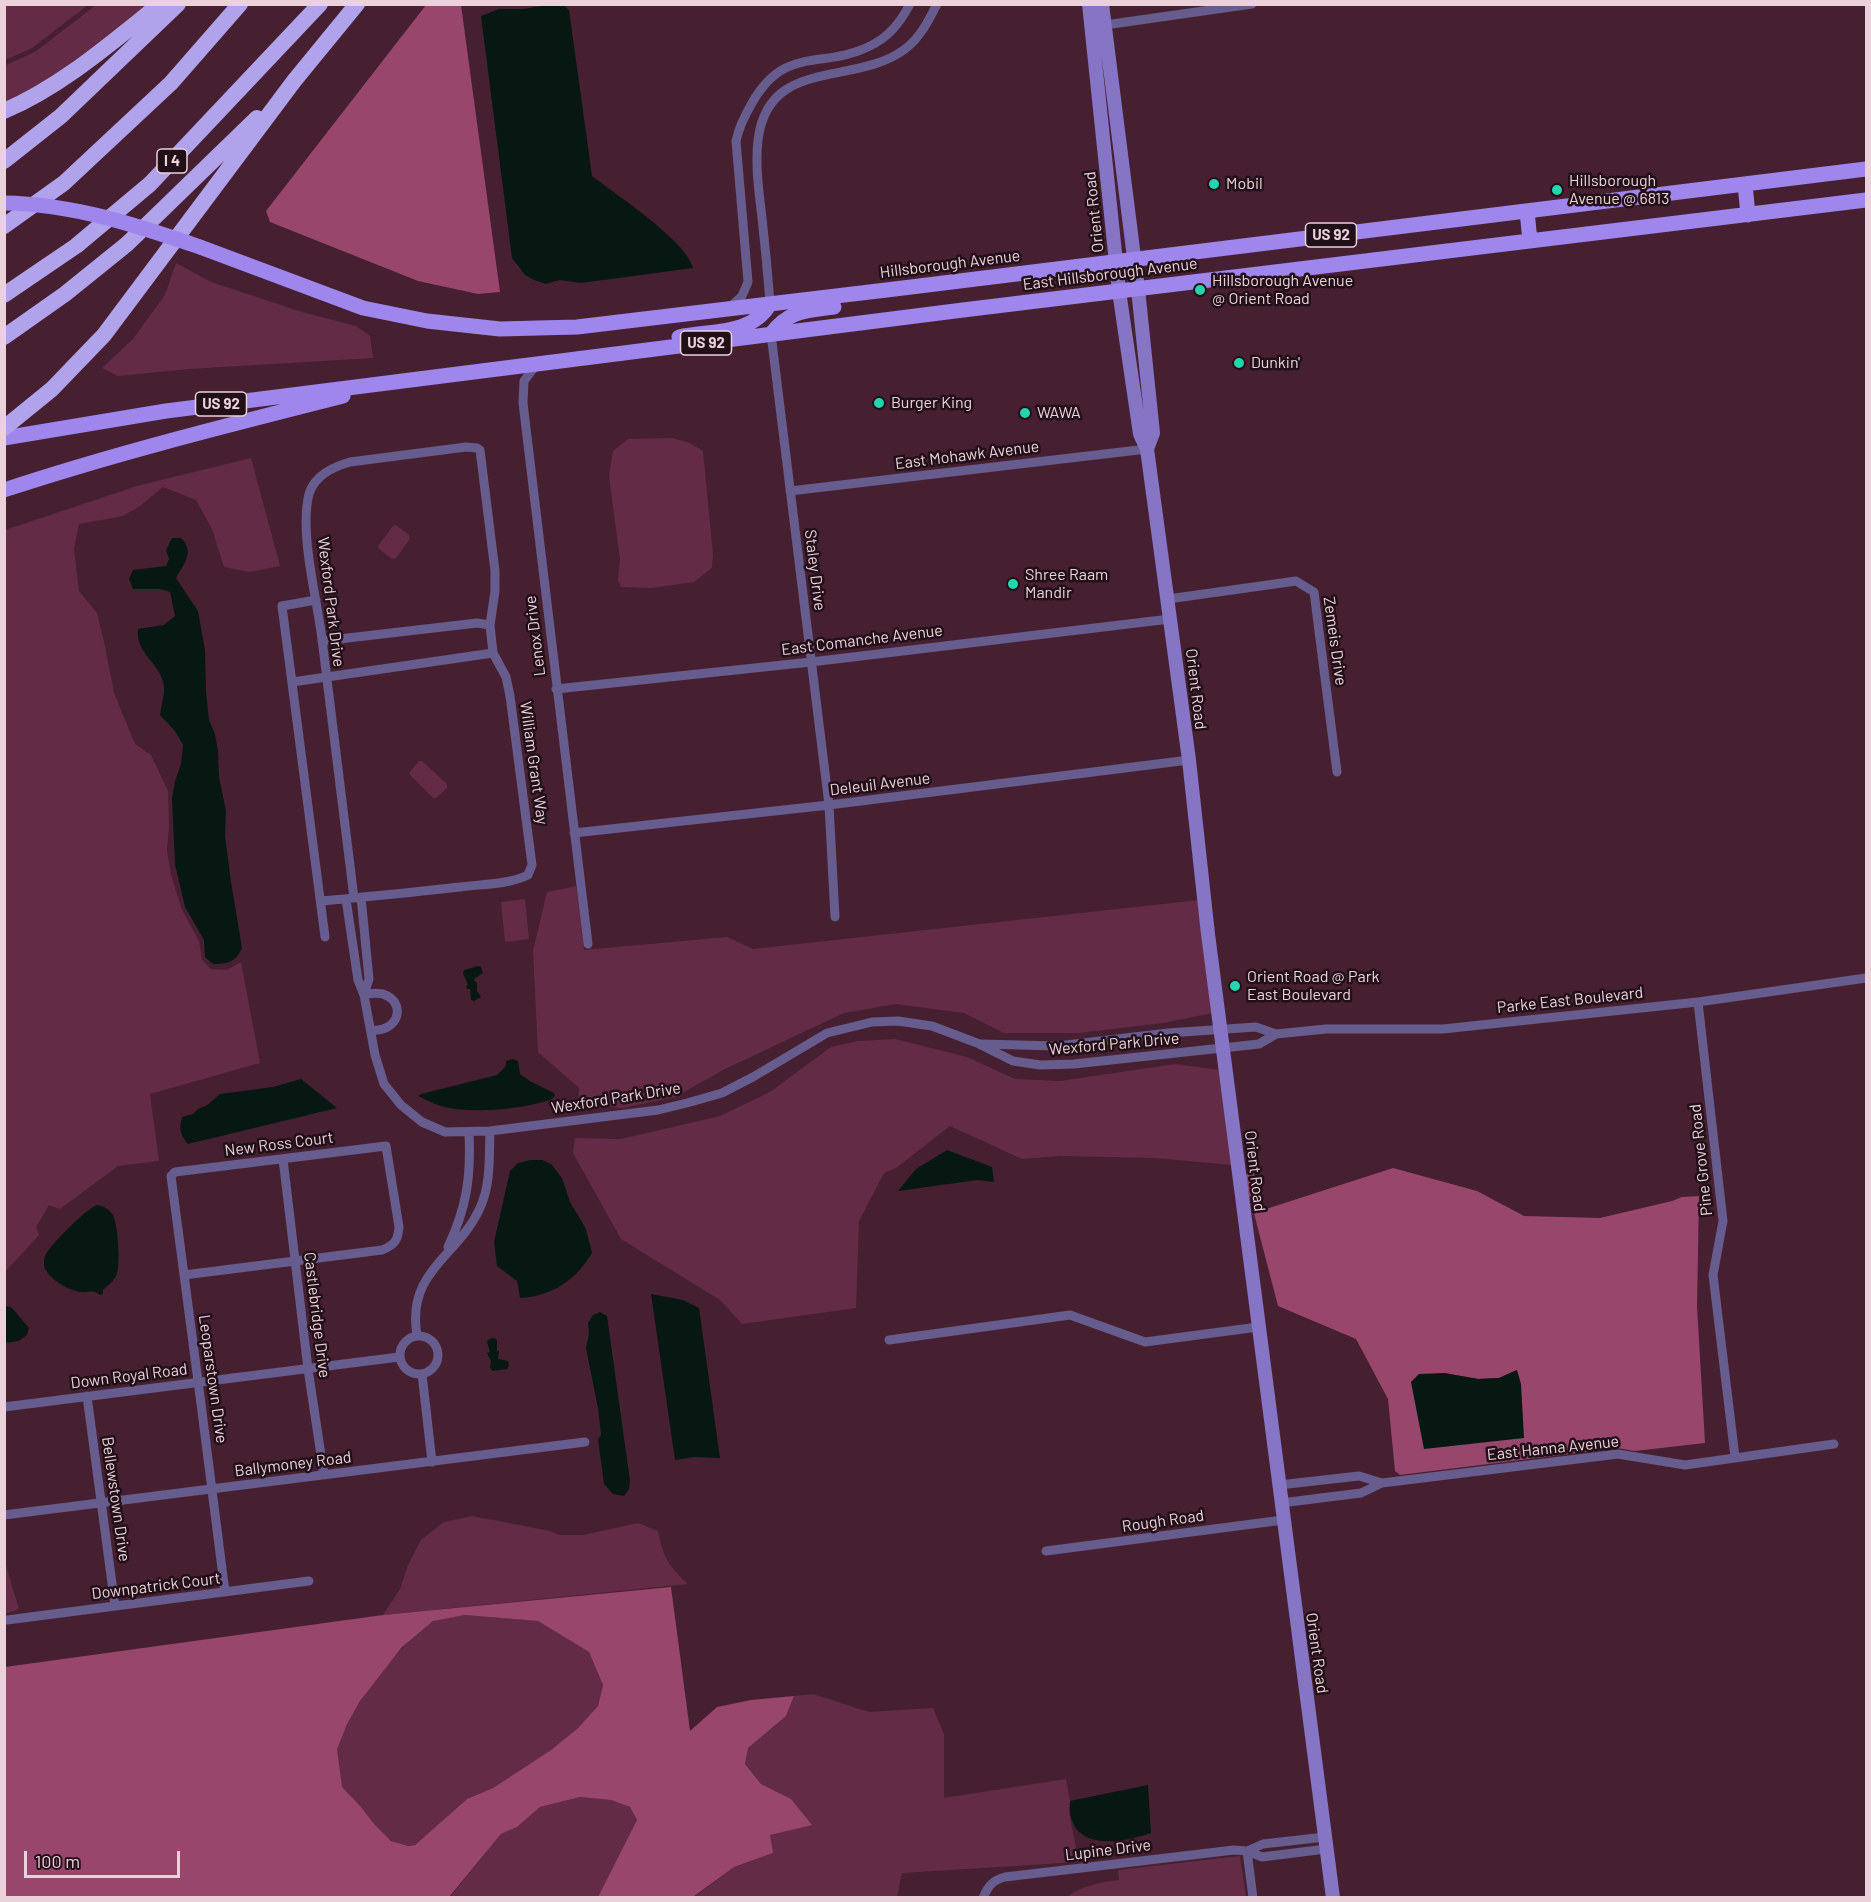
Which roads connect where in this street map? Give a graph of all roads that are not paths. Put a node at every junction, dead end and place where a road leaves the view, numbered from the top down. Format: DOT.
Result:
graph roads {
  1 [pos="160,4"];
  2 [pos="178,4"];
  3 [pos="240,4"];
  4 [pos="320,4"];
  5 [pos="357,4"];
  6 [pos="910,4"];
  7 [pos="937,4"];
  8 [pos="1089,4"];
  9 [pos="1102,4"];
  10 [pos="1252,4"];
  11 [pos="1182,9"];
  12 [pos="1105,25"];
  13 [pos="294,81"];
  14 [pos="4,111"];
  15 [pos="4,161"];
  16 [pos="1866,169"];
  17 [pos="1745,184"];
  18 [pos="1866,200"];
  19 [pos="4,203"];
  20 [pos="1527,211"];
  21 [pos="1748,215"];
  22 [pos="4,226"];
  23 [pos="1530,241"];
  24 [pos="1135,259"];
  25 [pos="1116,261"];
  26 [pos="903,288"];
  27 [pos="1138,289"];
  28 [pos="1119,291"];
  29 [pos="4,296"];
  30 [pos="770,304"];
  31 [pos="728,309"];
  32 [pos="771,334"];
  33 [pos="4,337"];
  34 [pos="641,351"];
  35 [pos="536,364"];
  36 [pos="410,380"];
  37 [pos="4,428"];
  38 [pos="4,438"];
  39 [pos="1148,449"];
  40 [pos="480,450"];
  41 [pos="4,490"];
  42 [pos="790,491"];
  43 [pos="1168,599"];
  44 [pos="316,600"];
  45 [pos="1170,619"];
  46 [pos="490,625"];
  47 [pos="322,641"];
  48 [pos="492,653"];
  49 [pos="811,662"];
  50 [pos="326,677"];
  51 [pos="292,682"];
  52 [pos="556,689"];
  53 [pos="1189,760"];
  54 [pos="1337,772"];
  55 [pos="829,805"];
  56 [pos="574,833"];
  57 [pos="354,898"];
  58 [pos="321,901"];
  59 [pos="835,917"];
  60 [pos="325,937"];
  61 [pos="588,944"];
  62 [pos="1866,978"];
  63 [pos="364,995"];
  64 [pos="1698,1002"];
  65 [pos="1220,1029"];
  66 [pos="371,1030"];
  67 [pos="1276,1034"];
  68 [pos="977,1043"];
  69 [pos="1222,1049"];
  70 [pos="490,1131"];
  71 [pos="468,1132"];
  72 [pos="283,1159"];
  73 [pos="175,1172"];
  74 [pos="446,1253"];
  75 [pos="295,1261"];
  76 [pos="184,1275"];
  77 [pos="1258,1328"];
  78 [pos="417,1335"];
  79 [pos="889,1340"];
  80 [pos="399,1357"];
  81 [pos="308,1368"];
  82 [pos="422,1374"];
  83 [pos="198,1382"];
  84 [pos="87,1396"];
  85 [pos="4,1407"];
  86 [pos="585,1442"];
  87 [pos="1834,1444"];
  88 [pos="1735,1458"];
  89 [pos="432,1462"];
  90 [pos="324,1475"];
  91 [pos="1382,1483"];
  92 [pos="1279,1485"];
  93 [pos="213,1489"];
  94 [pos="102,1503"];
  95 [pos="1281,1503"];
  96 [pos="4,1515"];
  97 [pos="1283,1520"];
  98 [pos="1046,1551"];
  99 [pos="309,1581"];
  100 [pos="225,1592"];
  101 [pos="115,1606"];
  102 [pos="7,1620"];
  103 [pos="1326,1843"];
  104 [pos="1247,1851"];
  105 [pos="983,1898"];
  106 [pos="1253,1898"];
  107 [pos="1333,1898"];
  1 -- 14 [label="highway"];
  2 -- 15 [label="highway"];
  3 -- 22 [label="highway"];
  4 -- 29 [label="highway, I 4"];
  5 -- 13 [label="highway"];
  6 -- 31 [label="street"];
  7 -- 30 [label="street"];
  8 -- 25 [label="street, Orient Road"];
  9 -- 12 [label="street, Orient Road"];
  10 -- 11 [label="street"];
  11 -- 12 [label="street"];
  12 -- 24 [label="street, Orient Road"];
  13 -- 33 [label="highway"];
  13 -- 37 [label="highway"];
  16 -- 17 [label="main road, East Hillsborough Avenue / US 92"];
  17 -- 20 [label="main road, East Hillsborough Avenue / US 92"];
  17 -- 21 [label="main road"];
  18 -- 21 [label="main road, East Hillsborough Avenue / US 92"];
  19 -- 31 [label="main road, US 92, bridge"];
  20 -- 23 [label="main road"];
  20 -- 24 [label="main road, East Hillsborough Avenue / US 92"];
  21 -- 23 [label="main road, East Hillsborough Avenue / US 92"];
  23 -- 27 [label="main road, East Hillsborough Avenue / US 92"];
  24 -- 25 [label="main road, Hillsborough Avenue / US 92"];
  24 -- 27 [label="street, Orient Road"];
  25 -- 26 [label="main road, Hillsborough Avenue / US 92"];
  25 -- 28 [label="street, Orient Road"];
  26 -- 30 [label="main road, Hillsborough Avenue / US 92"];
  26 -- 32 [label="main road"];
  27 -- 28 [label="main road, East Hillsborough Avenue / US 92"];
  27 -- 39 [label="street, Orient Road"];
  28 -- 32 [label="main road, East Hillsborough Avenue / US 92"];
  28 -- 39 [label="street, Orient Road"];
  30 -- 31 [label="main road, US 92"];
  30 -- 34 [label="main road"];
  32 -- 34 [label="main road, East Hillsborough Avenue / US 92"];
  32 -- 42 [label="street, Staley Drive"];
  34 -- 35 [label="main road, East Hillsborough Avenue / US 92"];
  35 -- 36 [label="main road, US 92"];
  35 -- 52 [label="street, Lenox Drive"];
  36 -- 38 [label="main road, US 92"];
  36 -- 41 [label="main road"];
  39 -- 42 [label="street, East Mohawk Avenue"];
  39 -- 43 [label="street, Orient Road"];
  40 -- 44 [label="street, Wexford Park Drive"];
  40 -- 46 [label="street, William Grant Way"];
  42 -- 49 [label="street, Staley Drive"];
  43 -- 45 [label="street, Orient Road"];
  43 -- 54 [label="street, Zemeis Drive"];
  44 -- 47 [label="street, Wexford Park Drive"];
  44 -- 51 [label="street"];
  45 -- 49 [label="street, East Comanche Avenue"];
  45 -- 53 [label="street, Orient Road"];
  46 -- 47 [label="street"];
  46 -- 48 [label="street, William Grant Way"];
  47 -- 50 [label="street, Wexford Park Drive"];
  48 -- 50 [label="street"];
  48 -- 57 [label="street, William Grant Way"];
  49 -- 52 [label="street, East Comanche Avenue"];
  49 -- 55 [label="street, Staley Drive"];
  50 -- 51 [label="street"];
  50 -- 57 [label="street, Wexford Park Drive"];
  51 -- 58 [label="street"];
  52 -- 56 [label="street, Lenox Drive"];
  53 -- 55 [label="street, Deleuil Avenue"];
  53 -- 65 [label="street, Orient Road"];
  55 -- 56 [label="street, Deleuil Avenue"];
  55 -- 59 [label="street, Staley Drive"];
  56 -- 61 [label="street, Lenox Drive"];
  57 -- 58 [label="street, William Grant Way"];
  57 -- 63 [label="street, Wexford Park Drive"];
  57 -- 63 [label="street, Wexford Park Drive"];
  58 -- 60 [label="street"];
  62 -- 64 [label="street, Parke East Boulevard"];
  63 -- 66 [label="street, Wexford Park Drive"];
  63 -- 66 [label="street"];
  64 -- 67 [label="street, Parke East Boulevard"];
  64 -- 88 [label="street, Pine Grove Road"];
  65 -- 67 [label="street, Parke East Boulevard"];
  65 -- 68 [label="street, Wexford Park Drive"];
  65 -- 69 [label="street, Orient Road"];
  66 -- 71 [label="street, Wexford Park Drive"];
  67 -- 69 [label="street, Parke East Boulevard"];
  68 -- 69 [label="street, Wexford Park Drive"];
  68 -- 70 [label="street, Wexford Park Drive"];
  69 -- 77 [label="street, Orient Road"];
  70 -- 71 [label="street, Wexford Park Drive"];
  70 -- 74 [label="street"];
  71 -- 74 [label="street"];
  72 -- 73 [label="street, New Ross Court"];
  72 -- 75 [label="street, Castlebridge Drive"];
  72 -- 75 [label="street, New Ross Court"];
  73 -- 76 [label="street, Leoparstown Drive"];
  74 -- 78 [label="street"];
  75 -- 76 [label="street"];
  75 -- 81 [label="street, Castlebridge Drive"];
  76 -- 83 [label="street, Leoparstown Drive"];
  77 -- 79 [label="street"];
  77 -- 92 [label="street, Orient Road"];
  78 -- 80 [label="street"];
  78 -- 82 [label="street"];
  80 -- 81 [label="street, Down Royal Road"];
  80 -- 82 [label="street"];
  81 -- 83 [label="street, Down Royal Road"];
  81 -- 90 [label="street, Castlebridge Drive"];
  82 -- 89 [label="street"];
  83 -- 84 [label="street, Down Royal Road"];
  83 -- 93 [label="street, Leoparstown Drive"];
  84 -- 85 [label="street, Down Royal Road"];
  84 -- 94 [label="street, Bellewstown Drive"];
  86 -- 89 [label="street, Ballymoney Road"];
  87 -- 88 [label="street, East Hanna Avenue"];
  88 -- 91 [label="street, East Hanna Avenue"];
  89 -- 90 [label="street, Ballymoney Road"];
  90 -- 93 [label="street, Ballymoney Road"];
  91 -- 92 [label="street, East Hanna Avenue"];
  91 -- 95 [label="street, East Hanna Avenue"];
  92 -- 95 [label="street, Orient Road"];
  93 -- 94 [label="street, Ballymoney Road"];
  93 -- 100 [label="street, Leoparstown Drive"];
  94 -- 96 [label="street, Ballymoney Road"];
  94 -- 101 [label="street, Bellewstown Drive"];
  95 -- 97 [label="street, Orient Road"];
  97 -- 98 [label="street, Rough Road"];
  97 -- 103 [label="street, Orient Road"];
  99 -- 100 [label="street, Downpatrick Court"];
  100 -- 101 [label="street, Downpatrick Court"];
  101 -- 102 [label="street, Downpatrick Court"];
  103 -- 104 [label="street, Lupine Drive"];
  103 -- 107 [label="street, Orient Road"];
  104 -- 105 [label="street, Lupine Drive"];
  104 -- 106 [label="street"];
}
